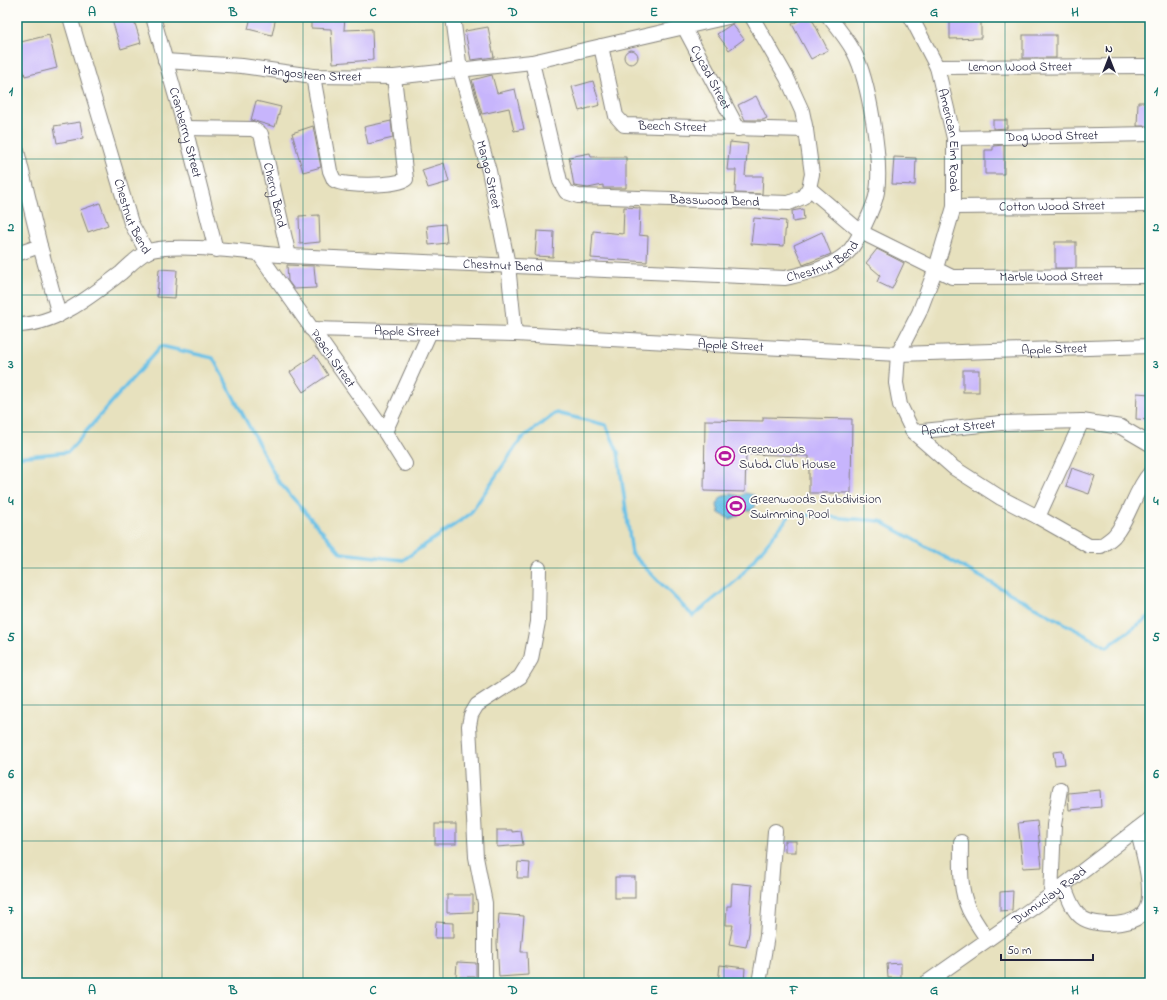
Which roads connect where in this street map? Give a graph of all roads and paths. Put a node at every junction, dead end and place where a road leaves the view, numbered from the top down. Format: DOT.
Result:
graph roads {
  1 [pos="70,17"];
  2 [pos="153,17"];
  3 [pos="453,17"];
  4 [pos="728,17"];
  5 [pos="752,17"];
  6 [pos="829,17"];
  7 [pos="911,17"];
  8 [pos="684,27"];
  9 [pos="600,46"];
  10 [pos="165,61"];
  11 [pos="532,62"];
  12 [pos="1150,66"];
  13 [pos="937,67"];
  14 [pos="460,70"];
  15 [pos="313,76"];
  16 [pos="394,77"];
  17 [pos="185,128"];
  18 [pos="738,129"];
  19 [pos="806,130"];
  20 [pos="1150,134"];
  21 [pos="954,138"];
  22 [pos="17,152"];
  23 [pos="809,188"];
  24 [pos="1150,206"];
  25 [pos="954,207"];
  26 [pos="861,232"];
  27 [pos="40,246"];
  28 [pos="216,250"];
  29 [pos="147,252"];
  30 [pos="17,254"];
  31 [pos="260,254"];
  32 [pos="289,256"];
  33 [pos="508,265"];
  34 [pos="936,268"];
  35 [pos="1150,276"];
  36 [pos="59,315"];
  37 [pos="17,325"];
  38 [pos="311,329"];
  39 [pos="430,332"];
  40 [pos="515,334"];
  41 [pos="1150,346"];
  42 [pos="898,354"];
  43 [pos="1082,421"];
  44 [pos="385,432"];
  45 [pos="913,432"];
  46 [pos="1150,444"];
  47 [pos="405,464"];
  48 [pos="1150,473"];
  49 [pos="1038,517"];
  50 [pos="539,568"];
  51 [pos="1060,789"];
  52 [pos="1150,819"];
  53 [pos="1137,829"];
  54 [pos="775,831"];
  55 [pos="960,842"];
  56 [pos="1064,886"];
  57 [pos="1051,895"];
  58 [pos="987,939"];
  59 [pos="485,983"];
  60 [pos="759,983"];
  61 [pos="926,983"];
  1 -- 29 [label="street, Chestnut Bend"];
  2 -- 10 [label="street, Cranberrry Street"];
  3 -- 14 [label="street, Mango Street"];
  4 -- 8 [label="street, Mangosteen Street"];
  5 -- 19 [label="street"];
  6 -- 26 [label="street, Chestnut Bend"];
  7 -- 13 [label="street, American Elm Road"];
  8 -- 9 [label="street, Mangosteen Street"];
  8 -- 18 [label="street, Cycad Street"];
  9 -- 11 [label="street, Mangosteen Street"];
  9 -- 18 [label="street, Beech Street"];
  10 -- 15 [label="street, Mangosteen Street"];
  10 -- 17 [label="street, Cranberrry Street"];
  11 -- 14 [label="street, Mangosteen Street"];
  11 -- 23 [label="street, Basswood Bend"];
  12 -- 13 [label="street, Lemon Wood Street"];
  13 -- 21 [label="street, American Elm Road"];
  14 -- 16 [label="street, Mangosteen Street"];
  14 -- 33 [label="street, Mango Street"];
  15 -- 16 [label="street, Mangosteen Street"];
  15 -- 16 [label="street"];
  17 -- 28 [label="street, Cranberrry Street"];
  17 -- 32 [label="street, Cherry Bend"];
  18 -- 19 [label="street, Beech Street"];
  19 -- 23 [label="street"];
  20 -- 21 [label="street, Dog Wood Street"];
  21 -- 25 [label="street, American Elm Road"];
  22 -- 27 [label="street"];
  23 -- 26 [label="street"];
  24 -- 25 [label="street, Cotton Wood Street"];
  25 -- 34 [label="street, American Elm Road"];
  26 -- 33 [label="street, Chestnut Bend"];
  26 -- 34 [label="street"];
  27 -- 30 [label="street"];
  27 -- 36 [label="street"];
  28 -- 29 [label="street, Chestnut Bend"];
  28 -- 31 [label="street, Chestnut Bend"];
  29 -- 36 [label="street"];
  31 -- 32 [label="street, Chestnut Bend"];
  31 -- 38 [label="street, Peach Street"];
  32 -- 33 [label="street, Chestnut Bend"];
  33 -- 40 [label="street, Mango Street"];
  34 -- 35 [label="street, Marble Wood Street"];
  34 -- 42 [label="street, Apricot Street"];
  36 -- 37 [label="street"];
  38 -- 39 [label="street, Apple Street"];
  38 -- 44 [label="street, Peach Street"];
  39 -- 40 [label="street, Apple Street"];
  39 -- 44 [label="street"];
  40 -- 42 [label="street, Apple Street"];
  41 -- 42 [label="street, Apple Street"];
  42 -- 45 [label="street, Apricot Street"];
  43 -- 45 [label="street, Apricot Street"];
  43 -- 46 [label="street, Apricot Street"];
  43 -- 49 [label="street"];
  44 -- 47 [label="street, Peach Street"];
  45 -- 49 [label="street"];
  48 -- 49 [label="street"];
  50 -- 59 [label="street"];
  51 -- 57 [label="street"];
  52 -- 53 [label="street, Dumuclay Road"];
  53 -- 56 [label="street, Dumuclay Road"];
  53 -- 56 [label="street"];
  54 -- 60 [label="street"];
  55 -- 58 [label="street"];
  56 -- 57 [label="street, Dumuclay Road"];
  57 -- 58 [label="street, Dumuclay Road"];
  58 -- 61 [label="street, Dumuclay Road"];
}
